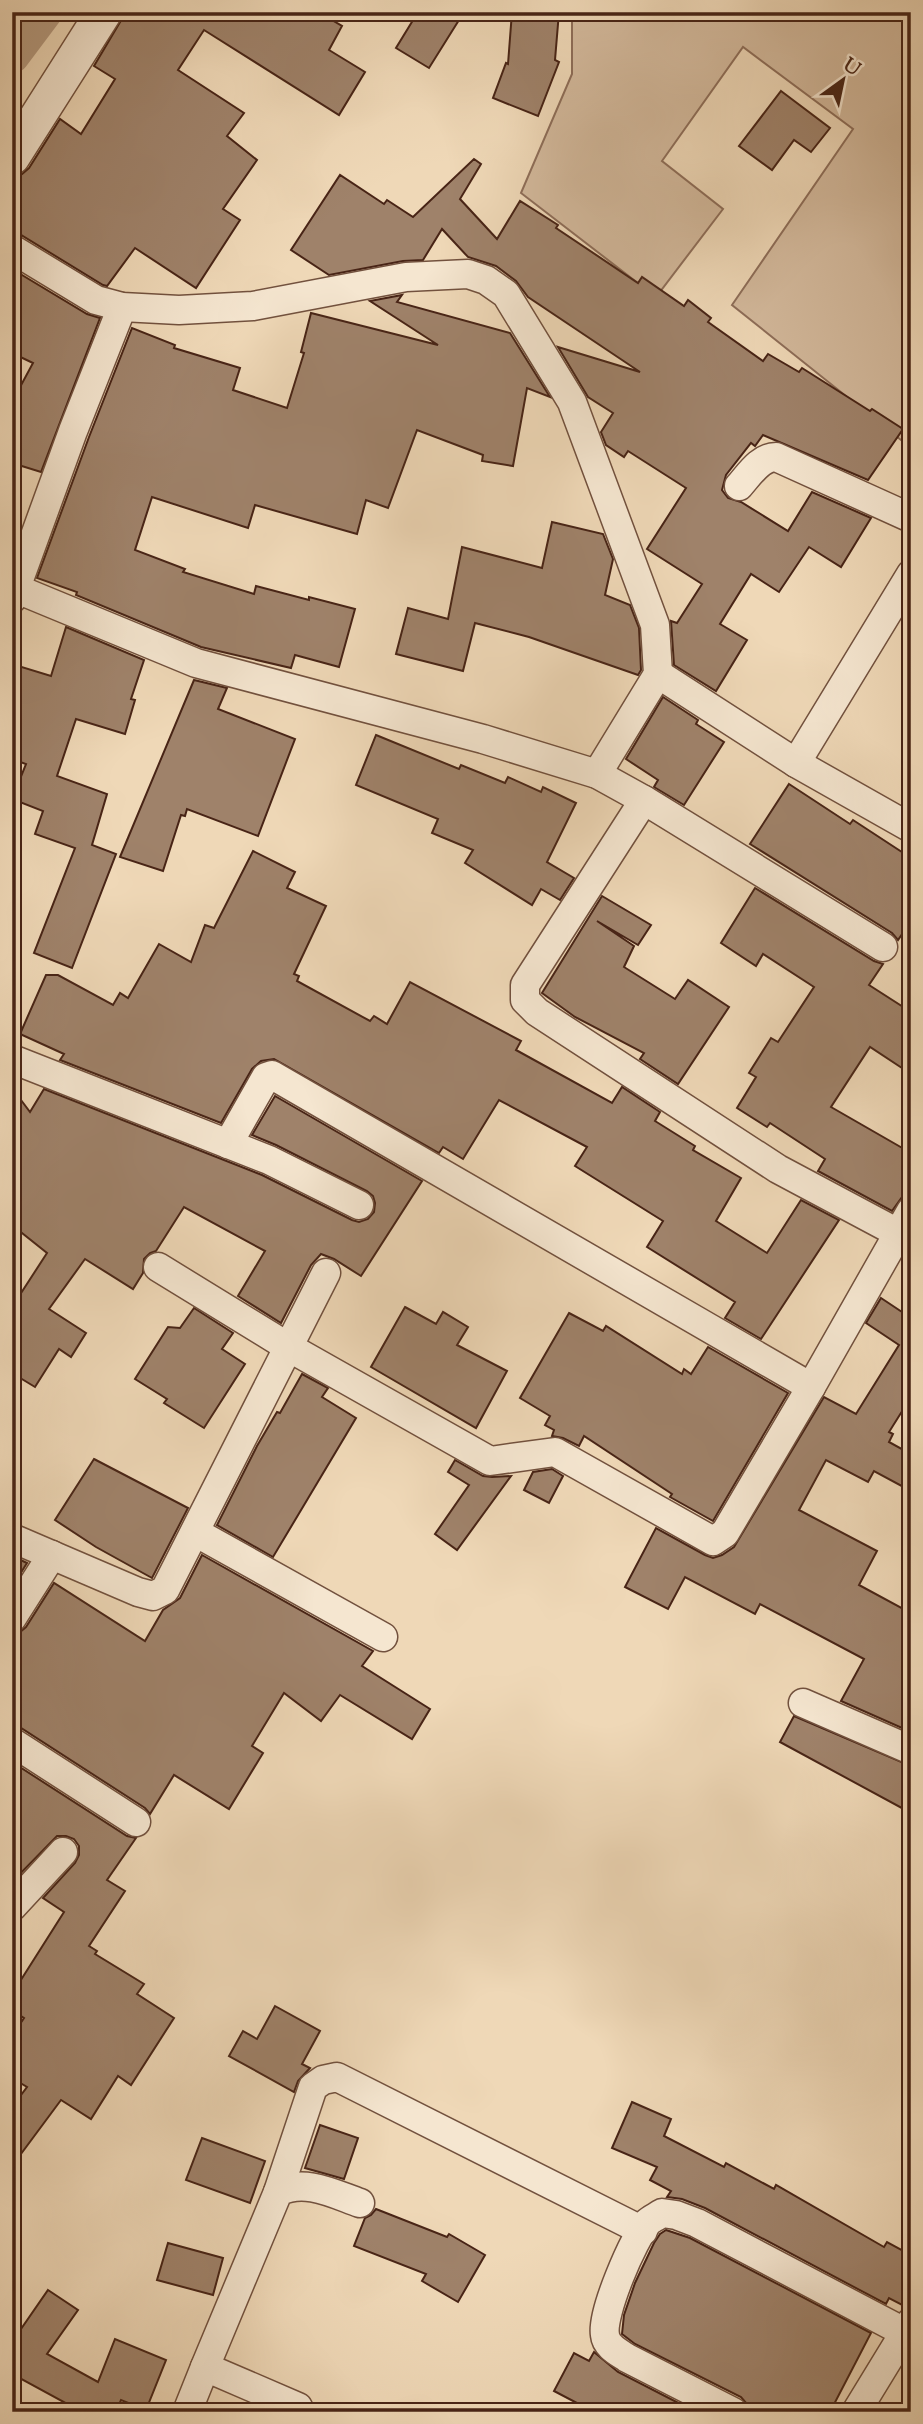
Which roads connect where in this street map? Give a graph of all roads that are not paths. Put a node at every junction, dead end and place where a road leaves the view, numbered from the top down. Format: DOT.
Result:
graph roads {
  1 [pos="104,12"];
  2 [pos="12,157"];
  3 [pos="12,249"];
  4 [pos="122,307"];
  5 [pos="739,486"];
  6 [pos="911,518"];
  7 [pos="911,574"];
  8 [pos="13,591"];
  9 [pos="658,674"];
  10 [pos="796,764"];
  11 [pos="597,774"];
  12 [pos="644,800"];
  13 [pos="911,827"];
  14 [pos="883,947"];
  15 [pos="12,1059"];
  16 [pos="228,1144"];
  17 [pos="359,1205"];
  18 [pos="904,1222"];
  19 [pos="158,1267"];
  20 [pos="326,1273"];
  21 [pos="290,1348"];
  22 [pos="811,1387"];
  23 [pos="195,1532"];
  24 [pos="12,1538"];
  25 [pos="52,1555"];
  26 [pos="12,1618"];
  27 [pos="383,1637"];
  28 [pos="803,1703"];
  29 [pos="12,1742"];
  30 [pos="911,1750"];
  31 [pos="136,1822"];
  32 [pos="63,1852"];
  33 [pos="12,1907"];
  34 [pos="278,2192"];
  35 [pos="360,2203"];
  36 [pos="643,2231"];
  37 [pos="908,2327"];
  38 [pos="205,2367"];
  39 [pos="298,2407"];
  40 [pos="187,2412"];
  41 [pos="733,2412"];
  42 [pos="856,2412"];
  1 -- 2 [label="street"];
  3 -- 4 [label="street"];
  4 -- 8 [label="street"];
  4 -- 9 [label="street"];
  5 -- 6 [label="street"];
  7 -- 10 [label="street"];
  8 -- 11 [label="street"];
  9 -- 10 [label="street"];
  9 -- 11 [label="street"];
  10 -- 13 [label="street"];
  11 -- 12 [label="street"];
  12 -- 14 [label="street"];
  12 -- 18 [label="street"];
  15 -- 16 [label="street"];
  16 -- 17 [label="street"];
  16 -- 22 [label="street"];
  18 -- 22 [label="street"];
  19 -- 21 [label="street"];
  20 -- 21 [label="street"];
  21 -- 22 [label="street"];
  21 -- 23 [label="street"];
  23 -- 25 [label="street"];
  23 -- 27 [label="street"];
  24 -- 25 [label="street"];
  25 -- 26 [label="street"];
  28 -- 30 [label="street"];
  29 -- 31 [label="street"];
  32 -- 33 [label="street"];
  34 -- 35 [label="street"];
  34 -- 36 [label="street"];
  34 -- 38 [label="street"];
  36 -- 37 [label="street"];
  36 -- 41 [label="street"];
  37 -- 42 [label="street"];
  38 -- 39 [label="street"];
  38 -- 40 [label="street"];
}
